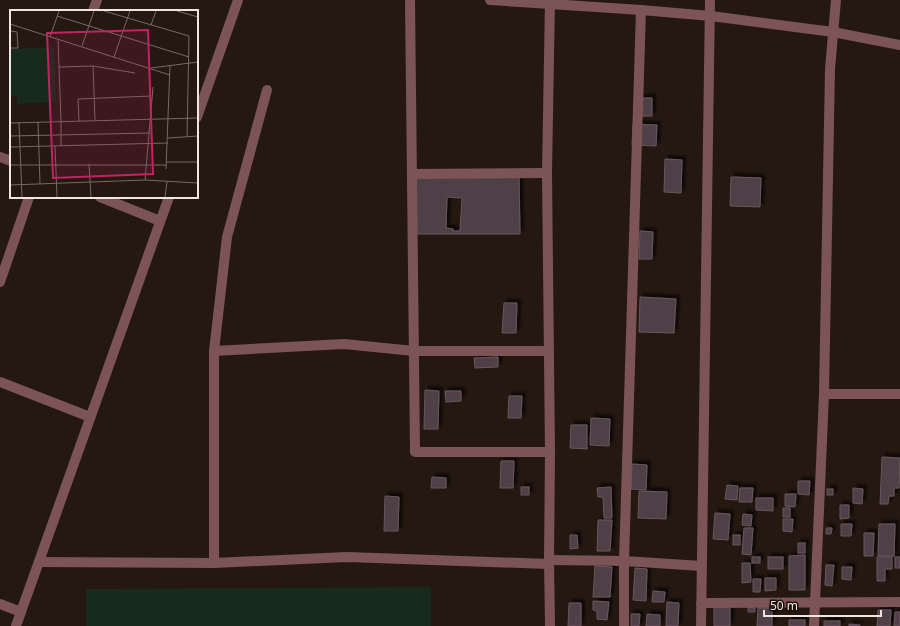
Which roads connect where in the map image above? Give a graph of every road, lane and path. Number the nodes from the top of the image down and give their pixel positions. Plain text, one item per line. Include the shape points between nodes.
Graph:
1 (97, 0) edge
2 (238, 0) edge
3 (410, 0) edge
4 (490, 0) edge
5 (710, 0) edge
6 (836, 0) edge
7 (550, 2) edge
8 (93, 10) edge
9 (641, 10) junction
10 (710, 16) junction
11 (833, 32) junction
12 (900, 45) edge
13 (267, 90) dead end
14 (198, 114) edge
15 (0, 157) edge
16 (10, 162) edge
17 (547, 173) junction
18 (412, 174) junction
19 (29, 198) edge
20 (102, 198) edge
21 (169, 198) edge
22 (160, 221) junction
23 (0, 282) edge
24 (214, 351) junction
25 (414, 351) junction
26 (549, 351) junction
27 (0, 382) edge
28 (824, 394) junction
29 (900, 394) edge
30 (90, 417) junction
31 (550, 452) junction
32 (624, 561) junction
33 (39, 562) junction
34 (549, 562) junction
35 (214, 563) junction
36 (702, 566) junction
37 (701, 602) junction
38 (814, 602) junction
39 (900, 602) edge
40 (0, 604) edge
41 (22, 612) junction
42 (16, 626) edge
43 (550, 626) edge
44 (624, 626) edge
45 (701, 626) edge
46 (814, 626) edge

1 - 8 street
2 - 14 street
3 - 18 street
4 - 7 street
5 - 10 street
6 - 11 street
7 - 9 street
7 - 17 street
9 - 10 street
9 - 32 street
10 - 11 street
10 - 36 street
11 - 12 street
11 - 28 street via 830,69
13 - 24 street via 227,237
15 - 16 street
17 - 18 street
17 - 26 street
18 - 25 street
19 - 23 street
20 - 22 street
21 - 22 street
22 - 30 street
24 - 25 street via 344,344
24 - 35 street
25 - 26 street
25 - 31 street via 415,452
26 - 31 street
27 - 30 street
28 - 29 street
28 - 38 street
30 - 33 street
31 - 34 street
32 - 34 street
32 - 36 street
32 - 44 street
33 - 35 street
33 - 41 street
34 - 35 street via 347,557
34 - 43 street
36 - 37 street
37 - 38 street
37 - 45 street
38 - 39 street
38 - 46 street
40 - 41 street
41 - 42 street

